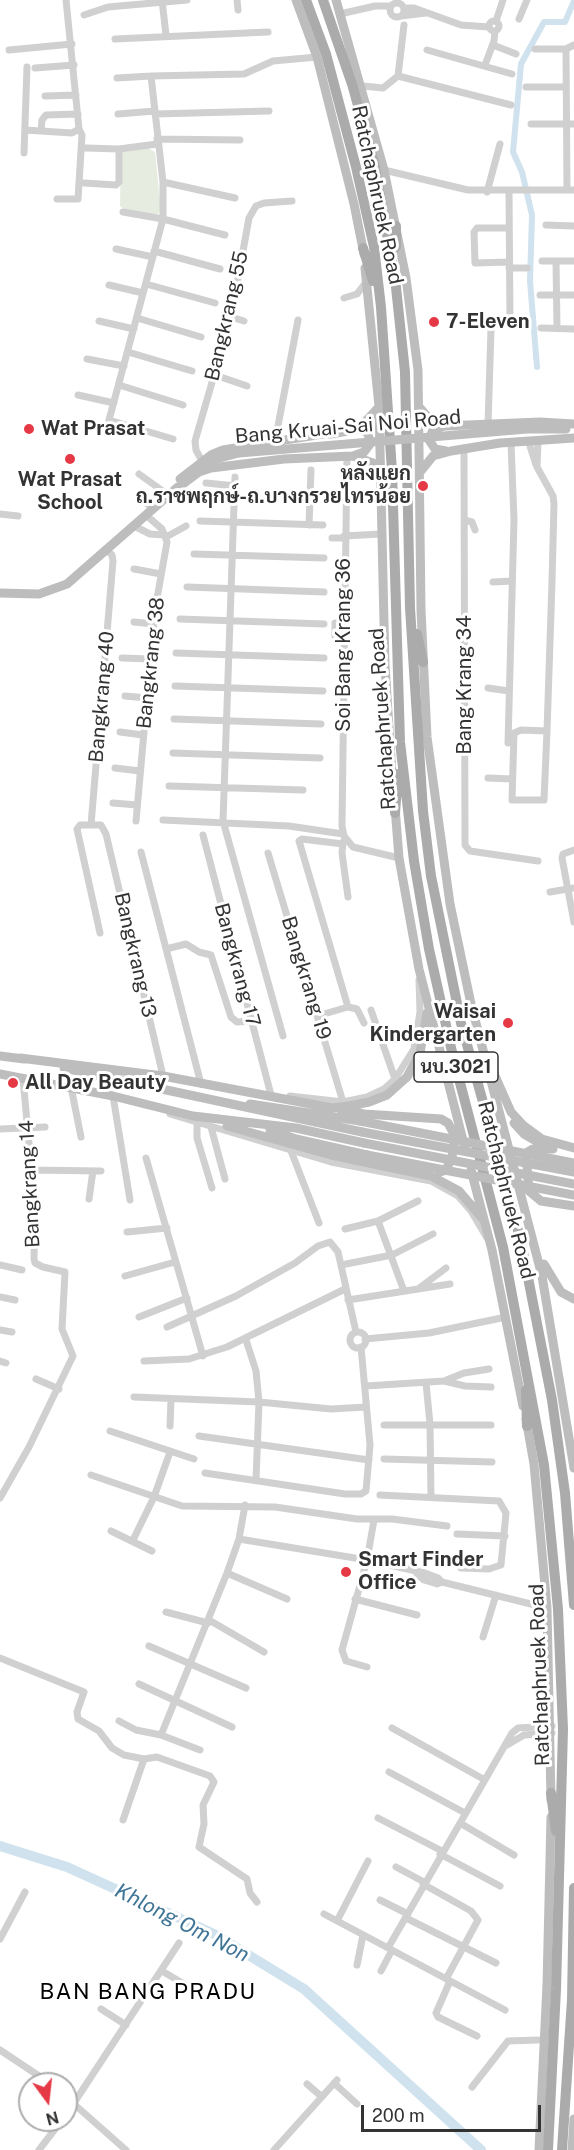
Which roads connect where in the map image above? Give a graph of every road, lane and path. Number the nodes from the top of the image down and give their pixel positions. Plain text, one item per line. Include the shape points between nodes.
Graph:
1 (66, 0) edge
2 (187, 0) edge
3 (237, 0) edge
4 (296, 0) edge
5 (306, 0) edge
6 (323, 0) edge
7 (336, 0) edge
8 (503, 0) edge
9 (527, 0) edge
10 (162, 1) edge
11 (393, 4) edge
12 (404, 7) edge
13 (238, 10) dead end
14 (340, 14) junction
15 (84, 15) dead end
16 (519, 19) dead end
17 (404, 25) dead end
18 (492, 29) junction
19 (268, 32) dead end
20 (166, 35) junction
21 (115, 39) dead end
22 (72, 44) junction
23 (493, 45) junction
24 (574, 45) edge
25 (536, 49) dead end
26 (566, 49) junction
27 (9, 50) dead end
28 (427, 50) dead end
29 (516, 54) dead end
30 (317, 57) junction
31 (74, 64) junction
32 (485, 66) junction
33 (27, 67) dead end
34 (35, 68) dead end
35 (512, 74) dead end
36 (152, 76) junction
37 (398, 76) junction
38 (117, 78) dead end
39 (363, 86) junction
40 (526, 87) dead end
41 (566, 87) junction
42 (76, 95) junction
43 (45, 96) dead end
44 (511, 105) dead end
45 (269, 111) dead end
46 (155, 112) junction
47 (78, 114) junction
48 (118, 114) dead end
49 (531, 124) dead end
50 (570, 124) edge
51 (79, 129) junction
52 (25, 130) junction
53 (41, 131) junction
54 (240, 140) dead end
55 (157, 142) junction
56 (500, 144) dead end
57 (86, 148) dead end
58 (119, 149) junction
59 (24, 153) dead end
60 (384, 170) junction
61 (163, 182) junction
62 (84, 183) dead end
63 (570, 190) edge
64 (487, 192) junction
65 (508, 192) junction
66 (235, 198) dead end
67 (57, 199) dead end
68 (292, 201) dead end
69 (123, 212) dead end
70 (163, 219) junction
71 (546, 225) dead end
72 (396, 226) junction
73 (574, 226) edge
74 (509, 228) junction
75 (225, 235) dead end
76 (363, 248) junction
77 (117, 249) dead end
78 (154, 254) junction
79 (542, 261) dead end
80 (556, 261) junction
81 (574, 261) edge
82 (509, 265) junction
83 (527, 268) dead end
84 (220, 269) dead end
85 (395, 278) junction
86 (367, 281) junction
87 (146, 284) junction
88 (109, 285) dead end
89 (143, 293) junction
90 (540, 295) dead end
91 (557, 295) junction
92 (574, 295) edge
93 (344, 298) dead end
94 (215, 303) dead end
95 (381, 307) junction
96 (231, 316) junction
97 (137, 318) junction
98 (298, 320) dead end
99 (99, 321) dead end
100 (244, 321) dead end
101 (510, 323) dead end
102 (540, 328) dead end
103 (557, 328) junction
104 (134, 329) junction
105 (491, 329) dead end
106 (574, 329) edge
107 (201, 337) dead end
108 (128, 352) junction
109 (87, 359) dead end
110 (124, 366) junction
111 (192, 371) dead end
112 (215, 375) junction
113 (119, 385) junction
114 (247, 386) dead end
115 (78, 395) dead end
116 (114, 403) junction
117 (183, 405) dead end
118 (379, 406) junction
119 (420, 408) junction
120 (488, 425) junction
121 (444, 426) junction
122 (571, 429) edge
123 (330, 434) junction
124 (574, 438) edge
125 (173, 439) dead end
126 (533, 442) junction
127 (277, 443) junction
128 (511, 443) junction
129 (464, 448) junction
130 (451, 451) junction
131 (350, 456) junction
132 (200, 466) junction
133 (311, 470) dead end
134 (420, 472) junction
135 (380, 473) junction
136 (139, 474) dead end
137 (235, 477) dead end
138 (206, 483) dead end
139 (236, 486) junction
140 (169, 491) junction
141 (139, 498) dead end
142 (147, 511) junction
143 (0, 514) edge
144 (18, 516) dead end
145 (464, 520) junction
146 (200, 521) dead end
147 (234, 522) junction
148 (309, 525) junction
149 (323, 525) dead end
150 (134, 526) junction
151 (186, 526) dead end
152 (475, 530) dead end
153 (381, 534) junction
154 (166, 536) junction
155 (344, 537) junction
156 (332, 538) dead end
157 (107, 550) junction
158 (194, 554) dead end
159 (232, 555) junction
160 (324, 558) dead end
161 (134, 569) dead end
162 (161, 574) junction
163 (512, 581) junction
164 (493, 582) dead end
165 (187, 587) dead end
166 (231, 588) junction
167 (324, 592) dead end
168 (0, 593) edge
169 (410, 608) junction
170 (180, 619) dead end
171 (230, 621) junction
172 (134, 622) dead end
173 (335, 623) dead end
174 (153, 624) junction
175 (324, 624) dead end
176 (344, 640) junction
177 (176, 653) dead end
178 (229, 654) junction
179 (122, 658) dead end
180 (324, 658) dead end
181 (150, 659) junction
182 (423, 662) junction
183 (175, 686) dead end
184 (228, 688) junction
185 (488, 688) dead end
186 (323, 691) dead end
187 (509, 691) junction
188 (125, 696) dead end
189 (147, 698) junction
190 (174, 719) dead end
191 (226, 721) junction
192 (321, 724) dead end
193 (547, 731) junction
194 (120, 732) dead end
195 (143, 735) junction
196 (400, 742) junction
197 (508, 743) dead end
198 (172, 753) dead end
199 (225, 754) junction
200 (320, 758) dead end
201 (115, 768) dead end
202 (140, 771) junction
203 (488, 778) dead end
204 (512, 779) junction
205 (169, 786) dead end
206 (224, 787) junction
207 (303, 790) dead end
208 (113, 803) dead end
209 (137, 805) junction
210 (395, 813) junction
211 (163, 820) dead end
212 (136, 821) dead end
213 (223, 821) junction
214 (91, 825) junction
215 (203, 835) dead end
216 (343, 838) junction
217 (574, 850) edge
218 (141, 852) dead end
219 (268, 853) dead end
220 (399, 858) junction
221 (538, 861) dead end
222 (571, 889) edge
223 (550, 892) dead end
224 (348, 897) dead end
225 (574, 922) edge
226 (100, 933) dead end
227 (166, 949) junction
228 (419, 969) junction
229 (348, 1007) junction
230 (371, 1010) dead end
231 (428, 1010) junction
232 (317, 1016) junction
233 (252, 1021) junction
234 (364, 1023) dead end
235 (283, 1036) dead end
236 (484, 1053) junction
237 (0, 1056) edge
238 (20, 1058) junction
239 (0, 1074) edge
240 (163, 1076) junction
241 (23, 1079) junction
242 (395, 1079) junction
243 (201, 1084) junction
244 (492, 1085) junction
245 (71, 1087) junction
246 (113, 1096) junction
247 (273, 1096) junction
248 (209, 1100) junction
249 (343, 1102) junction
250 (332, 1108) junction
251 (195, 1120) junction
252 (260, 1126) junction
253 (45, 1127) dead end
254 (211, 1127) junction
255 (0, 1129) edge
256 (28, 1129) junction
257 (81, 1137) dead end
258 (574, 1148) edge
259 (554, 1149) junction
260 (291, 1151) junction
261 (574, 1154) edge
262 (146, 1158) dead end
263 (574, 1163) edge
264 (32, 1170) junction
265 (574, 1172) edge
266 (431, 1176) junction
267 (225, 1179) dead end
268 (574, 1185) edge
269 (212, 1188) dead end
270 (574, 1195) edge
271 (88, 1199) dead end
272 (130, 1200) dead end
273 (418, 1200) dead end
274 (574, 1206) edge
275 (378, 1221) junction
276 (319, 1222) dead end
277 (485, 1222) junction
278 (167, 1228) junction
279 (345, 1229) dead end
280 (127, 1232) dead end
281 (433, 1234) dead end
282 (490, 1242) junction
283 (534, 1243) junction
284 (392, 1255) junction
285 (175, 1262) junction
286 (346, 1264) dead end
287 (0, 1265) edge
288 (446, 1268) dead end
289 (22, 1270) dead end
290 (125, 1276) dead end
291 (450, 1284) dead end
292 (345, 1289) junction
293 (418, 1289) junction
294 (404, 1291) junction
295 (0, 1297) edge
296 (574, 1299) edge
297 (15, 1300) dead end
298 (348, 1300) junction
299 (190, 1308) junction
300 (139, 1317) dead end
301 (506, 1317) junction
302 (167, 1327) dead end
303 (0, 1330) edge
304 (12, 1332) dead end
305 (356, 1332) junction
306 (365, 1339) junction
307 (246, 1340) junction
308 (361, 1347) junction
309 (524, 1352) junction
310 (203, 1356) junction
311 (144, 1361) dead end
312 (489, 1369) dead end
313 (36, 1379) dead end
314 (444, 1381) junction
315 (426, 1383) junction
316 (366, 1386) junction
317 (491, 1387) dead end
318 (58, 1389) junction
319 (134, 1397) dead end
320 (171, 1400) junction
321 (259, 1402) junction
322 (366, 1407) junction
323 (430, 1424) junction
324 (384, 1425) dead end
325 (491, 1425) dead end
326 (170, 1426) dead end
327 (527, 1426) junction
328 (110, 1431) dead end
329 (199, 1436) dead end
330 (259, 1443) junction
331 (170, 1452) junction
332 (194, 1459) dead end
333 (384, 1459) dead end
334 (431, 1459) junction
335 (369, 1460) junction
336 (492, 1462) dead end
337 (574, 1468) edge
338 (205, 1473) dead end
339 (91, 1475) dead end
340 (256, 1480) junction
341 (380, 1495) dead end
342 (154, 1497) junction
343 (431, 1497) junction
344 (0, 1498) edge
345 (245, 1505) junction
346 (374, 1520) junction
347 (447, 1526) dead end
348 (111, 1531) dead end
349 (458, 1534) dead end
350 (505, 1536) junction
351 (239, 1539) junction
352 (133, 1540) junction
353 (152, 1551) dead end
354 (367, 1560) junction
355 (461, 1568) dead end
356 (226, 1573) junction
357 (496, 1595) junction
358 (287, 1599) dead end
359 (355, 1599) junction
360 (574, 1605) edge
361 (547, 1608) junction
362 (166, 1612) dead end
363 (417, 1615) dead end
364 (209, 1621) junction
365 (483, 1637) dead end
366 (149, 1646) dead end
367 (264, 1652) dead end
368 (0, 1658) edge
369 (191, 1665) junction
370 (368, 1667) dead end
371 (139, 1684) dead end
372 (246, 1688) dead end
373 (175, 1699) junction
374 (119, 1721) dead end
375 (232, 1727) dead end
376 (392, 1728) dead end
377 (552, 1729) junction
378 (160, 1735) junction
379 (200, 1750) dead end
380 (144, 1759) junction
381 (389, 1772) dead end
382 (485, 1780) junction
383 (551, 1793) junction
384 (465, 1813) junction
385 (378, 1818) dead end
386 (123, 1820) dead end
387 (460, 1823) junction
388 (441, 1853) junction
389 (514, 1855) dead end
390 (368, 1861) dead end
391 (560, 1864) junction
392 (396, 1867) dead end
393 (424, 1883) junction
394 (500, 1886) dead end
395 (574, 1888) edge
396 (25, 1892) dead end
397 (380, 1900) dead end
398 (257, 1902) dead end
399 (324, 1914) dead end
400 (407, 1916) junction
401 (337, 1921) junction
402 (363, 1935) junction
403 (547, 1936) junction
404 (0, 1940) edge
405 (179, 1943) dead end
406 (464, 1946) junction
407 (390, 1949) junction
408 (496, 1963) dead end
409 (357, 1965) dead end
410 (162, 1971) junction
411 (381, 1971) dead end
412 (448, 1980) junction
413 (194, 1990) dead end
414 (101, 2009) dead end
415 (504, 2010) dead end
416 (126, 2025) junction
417 (477, 2036) dead end
418 (538, 2040) junction
419 (0, 2050) edge
420 (33, 2072) edge
421 (307, 2084) dead end
422 (472, 2087) dead end
423 (322, 2097) junction
424 (78, 2098) edge
425 (357, 2104) dead end
426 (78, 2108) edge
427 (574, 2119) edge
428 (53, 2132) edge
429 (548, 2145) edge
430 (572, 2145) edge
431 (39, 2150) edge
432 (126, 2150) edge
433 (274, 2150) edge
434 (538, 2150) edge
435 (562, 2150) edge

1 - 22 street
2 - 10 street
3 - 13 street
4 - 30 main road, นบ.3021
5 - 95 main road, Ratchaphruek Road / นบ.3021 via 326,54 356,166 374,247
6 - 85 main road, Ratchaphruek Road / นบ.3021 via 374,163
7 - 14 main road, นบ.3021
8 - 18 street via 496,21 490,23
9 - 16 street
10 - 15 street via 108,6
10 - 20 street
11 - 12 street
11 - 12 street via 392,14
11 - 14 street
12 - 18 street via 461,25
14 - 39 main road, นบ.3021
17 - 37 street
18 - 23 street
19 - 20 street
20 - 21 street
22 - 27 street
22 - 31 street
23 - 29 street
23 - 32 street
24 - 26 street
25 - 26 street
26 - 41 street
28 - 32 street
30 - 36 street via 273,61 244,74
30 - 76 main road, นบ.3021
31 - 34 street
31 - 42 street
32 - 35 street
33 - 52 street
36 - 38 street
36 - 46 street
37 - 39 street via 383,88
37 - 44 street
39 - 60 main road, นบ.3021
40 - 41 street
41 - 50 street
42 - 43 street
42 - 47 street
45 - 46 street
46 - 48 street
46 - 55 street
47 - 51 street
47 - 53 street via 46,116
49 - 50 street
50 - 63 street
51 - 53 street via 72,133
51 - 67 street via 82,135 78,199
52 - 53 street
52 - 59 street
54 - 55 street
55 - 58 street
55 - 61 street
56 - 64 street
57 - 58 street
58 - 62 street via 119,182
60 - 64 street
60 - 72 main road, นบ.3021
61 - 66 street
61 - 70 street
63 - 65 street
64 - 65 street
65 - 74 street
68 - 96 street, Bangkrang 55 via 264,203 251,211
69 - 70 street
70 - 75 street
70 - 78 street
71 - 73 street
72 - 85 main road
72 - 119 main road, นบ.3021 via 406,278
74 - 82 street
74 - 82 street via 477,228 474,232 475,263
76 - 86 main road, นบ.3021
76 - 95 main road
77 - 78 street
78 - 84 street
78 - 87 street
79 - 80 street
80 - 81 street
80 - 91 street
82 - 83 street
82 - 101 street
85 - 169 main road, Ratchaphruek Road / นบ.3021 via 405,372
86 - 93 street via 357,294
86 - 118 main road, นบ.3021
87 - 89 street
87 - 94 street
88 - 89 street
89 - 97 street
90 - 91 street
91 - 92 street
91 - 103 street
95 - 196 main road, Ratchaphruek Road / นบ.3021 via 392,471
96 - 100 street
96 - 112 street, Bangkrang 55
97 - 104 street
97 - 107 street
98 - 127 street
99 - 104 street
102 - 103 street
103 - 106 street
104 - 108 street
105 - 120 street
108 - 110 street
108 - 111 street
109 - 110 street
110 - 113 street
112 - 114 street
112 - 132 street, Bangkrang 55 via 195,441
113 - 116 street
113 - 117 street
115 - 116 street
116 - 125 street via 109,420
118 - 123 main road via 364,423
118 - 135 main road, นบ.3021
119 - 121 main road via 427,418
119 - 134 main road, นบ.3021
120 - 121 main road
120 - 122 main road via 540,422
121 - 130 main road via 431,433 431,445 439,451
122 - 132 main road, Bang Kruai-Sai Noi Road, bridge via 527,429 239,453
123 - 127 main road
123 - 131 main road via 355,429 368,433 368,449
124 - 126 main road
126 - 128 main road
126 - 193 street via 537,467 554,500
127 - 132 main road via 223,450
128 - 129 main road
128 - 163 street
129 - 130 main road
129 - 145 street, Bang Krang 34
130 - 134 main road via 433,456
131 - 135 main road via 373,463
131 - 140 main road via 211,468
131 - 155 street, Soi Bang Krang 36
132 - 140 main road, Bang Kruai-Sai Noi Road
132 - 140 main road, Bang Kruai-Sai Noi Road
133 - 148 street
134 - 182 main road, นบ.3021
135 - 153 main road, นบ.3021
136 - 140 street
137 - 139 street
138 - 139 street
139 - 147 street
140 - 142 main road, Bang Kruai-Sai Noi Road
141 - 142 street
142 - 150 main road, Bang Kruai-Sai Noi Road
142 - 154 street
143 - 144 street
145 - 152 street via 472,522
145 - 221 street, Bang Krang 34 via 465,844 470,850
146 - 147 street
147 - 148 street
147 - 159 street
148 - 149 street
150 - 154 street
150 - 157 main road, Bang Kruai-Sai Noi Road
151 - 154 street
153 - 155 street
153 - 210 main road, นบ.3021
154 - 162 street, Bangkrang 38
155 - 156 street
155 - 176 street, Soi Bang Krang 36
157 - 168 main road, Bang Kruai-Sai Noi Road via 76,579 57,588 24,595
157 - 214 street, Bangkrang 40 via 113,561
158 - 159 street
159 - 160 street
159 - 166 street
161 - 162 street
162 - 174 street, Bangkrang 38
163 - 164 street
163 - 187 street
165 - 166 street
166 - 167 street
166 - 171 street
169 - 182 main road
169 - 360 main road, Ratchaphruek Road / นบ.3021 via 417,741 431,876 461,1023 533,1297 559,1446
170 - 171 street
171 - 175 street
171 - 178 street
172 - 174 street
173 - 176 street via 335,637
174 - 181 street, Bangkrang 38
176 - 216 street, Soi Bang Krang 36
177 - 178 street
178 - 180 street
178 - 184 street
179 - 181 street
181 - 189 street, Bangkrang 38
182 - 236 main road, นบ.3021 via 427,737 450,904
183 - 184 street
184 - 186 street
184 - 191 street
185 - 187 street
187 - 197 street
188 - 189 street
189 - 195 street, Bangkrang 38
190 - 191 street
191 - 192 street
191 - 199 street
193 - 204 street via 516,730
193 - 204 street via 544,801 512,800
194 - 195 street
195 - 202 street, Bangkrang 38
196 - 210 main road
196 - 309 main road, Ratchaphruek Road / นบ.3021 via 429,949 503,1247
198 - 199 street
199 - 200 street
199 - 206 street
201 - 202 street
202 - 209 street, Bangkrang 38
203 - 204 street
205 - 206 street
206 - 207 street
206 - 213 street
208 - 209 street
209 - 212 street, Bangkrang 38
210 - 220 main road, นบ.3021
211 - 213 street
213 - 216 street via 289,826
213 - 235 street
214 - 226 street via 80,825 77,829
214 - 240 street, Bangkrang 13 via 102,825 106,834
215 - 233 street, Bangkrang 17
216 - 220 street via 353,847
216 - 224 street, Soi Bang Krang 36
216 - 229 street via 299,841
217 - 222 street via 562,858
218 - 227 street
219 - 232 street, Bangkrang 19
220 - 228 main road, นบ.3021
222 - 223 street
222 - 225 street
227 - 233 street via 186,944 211,955 231,1017 237,1022
227 - 243 street
228 - 231 main road, นบ.3021
228 - 242 street via 420,1012 414,1049
229 - 232 street
229 - 234 street via 357,1009
230 - 242 street
231 - 250 main road via 420,1053 407,1077 387,1095
231 - 277 main road, นบ.3021
232 - 249 street, Bangkrang 19
233 - 247 street, Bangkrang 17
236 - 244 main road, นบ.3021
236 - 258 main road via 511,1112 523,1125 542,1139
237 - 238 main road
238 - 240 main road
238 - 248 main road
239 - 241 main road
240 - 243 main road
241 - 245 main road
241 - 256 street, Bangkrang 14
242 - 249 street via 367,1097
243 - 247 main road
244 - 259 main road via 517,1127 537,1143
244 - 283 main road, นบ.3021
245 - 246 main road
245 - 257 street
246 - 251 main road
246 - 272 street
247 - 249 street
247 - 250 main road
248 - 263 main road, bridge via 360,1120
248 - 265 main road, bridge
250 - 266 main road via 441,1119 448,1123 455,1136 452,1157 446,1170
251 - 252 main road
251 - 254 street
251 - 266 main road
251 - 269 street
252 - 268 main road, bridge via 296,1128
252 - 270 main road, bridge via 296,1139 367,1155
253 - 256 street
254 - 260 street
254 - 267 street
255 - 256 street
256 - 264 street, Bangkrang 14
259 - 261 main road
259 - 274 main road via 526,1152 529,1191 541,1201
260 - 276 street
260 - 282 street via 431,1181 446,1188 471,1211
262 - 278 street
264 - 271 street via 97,1171
264 - 318 street, Bangkrang 14 via 35,1263 63,1270 66,1275 62,1329 73,1356
266 - 277 main road via 459,1191
273 - 275 street
275 - 279 street
275 - 284 street
277 - 282 main road, นบ.3021
278 - 280 street
278 - 285 street
281 - 284 street
282 - 301 main road, นบ.3021
283 - 296 main road via 561,1292
283 - 337 main road, นบ.3021 via 546,1293
284 - 286 street
284 - 294 street
285 - 290 street
285 - 299 street
287 - 289 street
288 - 293 street
291 - 293 street
292 - 298 street
292 - 299 street via 338,1252 330,1242 265,1281
292 - 307 street
293 - 294 street
294 - 298 street
295 - 297 street
298 - 305 street
299 - 300 street
299 - 302 street
299 - 310 street
301 - 306 street via 429,1333
301 - 327 main road, นบ.3021
303 - 304 street
305 - 306 street
305 - 308 street via 350,1342
306 - 308 street
307 - 310 street
307 - 321 street via 256,1371
308 - 316 street
309 - 327 main road
309 - 391 main road, Ratchaphruek Road / นบ.3021 via 544,1465 558,1609 562,1729
310 - 311 street
312 - 314 street
313 - 318 street
314 - 315 street
314 - 317 street
315 - 316 street
315 - 323 street
316 - 322 street
318 - 344 street, Bangkrang 14
319 - 320 street
320 - 321 street
320 - 326 street
321 - 322 street via 331,1409
321 - 330 street
322 - 335 street
323 - 324 street
323 - 325 street
323 - 334 street
327 - 361 main road, นบ.3021
328 - 331 street
329 - 330 street
330 - 335 street
330 - 340 street
331 - 332 street
331 - 342 street
333 - 334 street
334 - 336 street
334 - 343 street
335 - 340 street via 368,1487 361,1494
338 - 340 street
339 - 342 street
341 - 343 street
342 - 345 street via 197,1508
342 - 352 street
343 - 350 street via 499,1501 506,1513
345 - 346 street
345 - 351 street
346 - 347 street
346 - 354 street
348 - 352 street
349 - 350 street
350 - 355 street via 501,1565 489,1569
351 - 354 street
351 - 356 street
352 - 353 street
354 - 357 street
354 - 359 street
356 - 358 street
356 - 364 street
357 - 361 street
357 - 365 street
359 - 363 street
359 - 370 street via 342,1650 346,1661
361 - 377 main road, นบ.3021
362 - 364 street
364 - 367 street
364 - 369 street
366 - 369 street
368 - 380 street via 84,1692 78,1719 99,1731 112,1748
369 - 372 street
369 - 373 street
371 - 373 street
373 - 375 street
373 - 378 street
374 - 378 street via 144,1733
376 - 382 street
377 - 382 street via 524,1735 505,1746
377 - 383 main road, นบ.3021
378 - 379 street
380 - 386 street
380 - 398 street via 160,1758 212,1779 203,1805 199,1847 247,1879
381 - 384 street
382 - 384 street
383 - 391 main road
383 - 403 main road, นบ.3021
384 - 387 street
385 - 388 street
387 - 388 street
387 - 389 street
388 - 393 street
388 - 394 street
390 - 401 street
391 - 429 main road, Ratchaphruek Road / นบ.3021
392 - 393 street
393 - 400 street
393 - 406 street via 476,1915 478,1920
395 - 435 main road via 572,2000
396 - 404 street
397 - 400 street
399 - 401 street
400 - 406 street
400 - 407 street
401 - 402 street
402 - 407 street
402 - 409 street
403 - 418 main road
403 - 434 main road, นบ.3021
405 - 410 street
406 - 408 street
406 - 412 street
407 - 411 street
407 - 412 street
410 - 413 street
410 - 416 street
412 - 415 street
412 - 417 street via 438,2017
414 - 416 street
416 - 424 street
418 - 422 street via 508,2041
418 - 434 main road via 533,2139
419 - 420 street
421 - 423 street
423 - 425 street via 336,2081
423 - 433 street
426 - 432 street
427 - 430 main road
428 - 431 street

